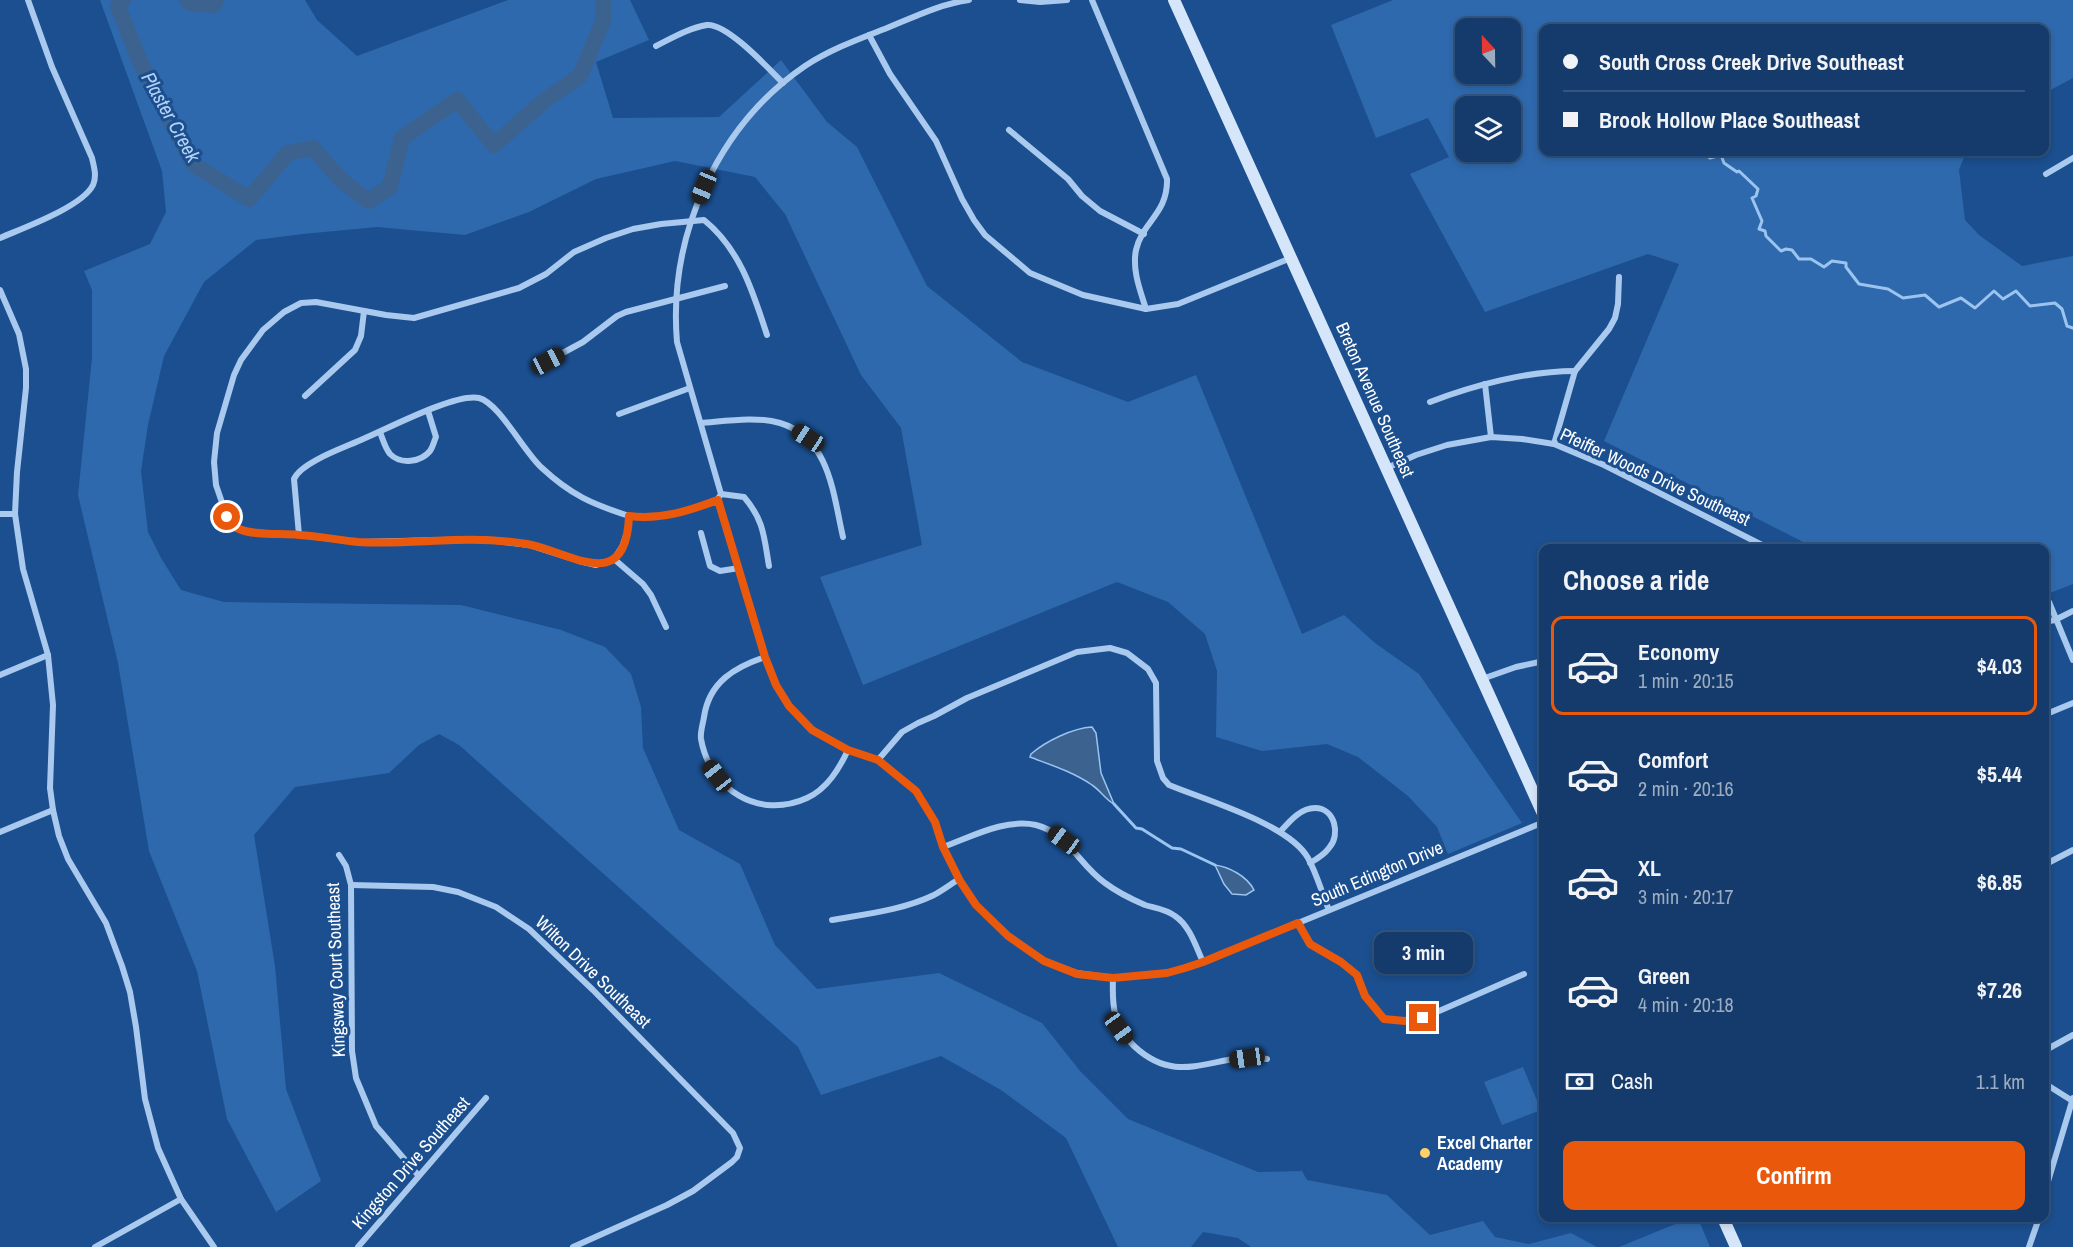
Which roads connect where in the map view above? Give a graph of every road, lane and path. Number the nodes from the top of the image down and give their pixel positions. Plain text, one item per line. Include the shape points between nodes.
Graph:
1 (28, 0) edge
2 (969, 0) edge
3 (1020, 0) edge
4 (1067, 0) edge
5 (1092, 0) edge
6 (1174, 0) edge
7 (869, 35) junction
8 (656, 46) dead end
9 (783, 83) junction
10 (1009, 129) dead end
11 (2073, 158) edge
12 (2046, 174) dead end
13 (691, 222) junction
14 (1144, 234) junction
15 (0, 238) edge
16 (1291, 258) junction
17 (1619, 277) dead end
18 (725, 286) dead end
19 (0, 290) edge
20 (677, 300) junction
21 (1146, 309) junction
22 (364, 311) junction
23 (767, 335) dead end
24 (548, 361) dead end
25 (1575, 371) junction
26 (1485, 384) junction
27 (690, 388) junction
28 (305, 396) dead end
29 (1430, 402) dead end
30 (428, 411) junction
31 (619, 414) dead end
32 (702, 423) junction
33 (380, 432) junction
34 (1491, 437) junction
35 (1554, 444) junction
36 (1386, 468) junction
37 (719, 496) junction
38 (0, 514) edge
39 (15, 514) junction
40 (629, 516) junction
41 (701, 533) dead end
42 (299, 535) junction
43 (843, 537) dead end
44 (1760, 544) edge
45 (614, 559) junction
46 (769, 566) dead end
47 (739, 568) junction
48 (2049, 602) dead end
49 (2073, 611) edge
50 (2055, 620) junction
51 (2049, 621) edge
52 (666, 627) dead end
53 (48, 655) junction
54 (765, 657) junction
55 (2073, 660) edge
56 (1539, 662) edge
57 (0, 675) edge
58 (1481, 679) junction
59 (2073, 703) edge
60 (2049, 713) edge
61 (848, 750) junction
62 (878, 760) junction
63 (1539, 805) edge
64 (53, 810) junction
65 (1539, 824) edge
66 (0, 832) edge
67 (1280, 832) junction
68 (943, 847) junction
69 (2073, 850) edge
70 (339, 855) dead end
71 (2049, 862) edge
72 (1310, 863) junction
73 (958, 879) junction
74 (351, 885) junction
75 (1329, 910) junction
76 (832, 920) dead end
77 (1298, 923) junction
78 (1203, 962) junction
79 (1524, 974) dead end
80 (1113, 978) junction
81 (2073, 1035) edge
82 (2049, 1048) edge
83 (1267, 1059) dead end
84 (2049, 1086) edge
85 (486, 1098) dead end
86 (2072, 1099) edge
87 (418, 1175) junction
88 (2049, 1178) edge
89 (181, 1199) junction
90 (1725, 1222) edge
91 (2038, 1222) edge
92 (95, 1247) edge
93 (214, 1247) edge
94 (358, 1247) edge
95 (573, 1247) edge
96 (1736, 1247) edge
97 (2029, 1247) edge

1 - 15 street via 96,173 86,196
2 - 7 street, South Edington Drive
3 - 4 street
5 - 14 street via 1167,179 1165,201
6 - 16 main road, Breton Avenue Southeast
7 - 9 street, South Edington Drive via 831,50
7 - 21 street via 890,74 936,141 962,199 985,235 1030,273 1083,295
8 - 9 street via 680,33 716,26 735,38
9 - 13 street, South Edington Drive via 728,145 704,187
10 - 14 street via 1100,211
11 - 12 street
13 - 20 street, South Edington Drive via 684,244
13 - 22 street via 633,229 606,238 574,252 533,282 442,311 414,318
13 - 23 street via 704,220 728,242
14 - 21 street via 1135,260
16 - 21 street via 1178,304
16 - 36 main road, Breton Avenue Southeast
17 - 25 street via 1615,318
18 - 20 street
19 - 39 street via 19,334 26,369
20 - 24 street via 617,316 583,342
20 - 27 street, South Edington Drive via 677,342
22 - 28 street via 355,350
22 - 42 street via 316,302 301,303 284,312 263,330 241,360 225,401 214,462 216,485 227,517 233,526 246,532
25 - 26 street
25 - 35 street
26 - 29 street
26 - 34 street
27 - 31 street
27 - 32 street, South Edington Drive
30 - 33 street
30 - 33 street via 436,437 429,452 418,459 406,462 392,456
30 - 40 street via 479,398 496,410 536,462 569,490 583,500
32 - 37 street, South Edington Drive
32 - 43 street via 779,423 808,438 828,474
33 - 42 street via 296,473
34 - 35 street, Pfeiffer Woods Drive Southeast
34 - 36 street, Pfeiffer Woods Drive Southeast via 1447,445
35 - 44 street, Pfeiffer Woods Drive Southeast
36 - 58 main road, Breton Avenue Southeast
37 - 40 street via 681,513
37 - 46 street via 744,497 755,509
37 - 47 street, South Edington Drive
38 - 39 street
39 - 53 street via 23,569
40 - 45 street via 628,530
41 - 47 street via 710,566 720,571
42 - 45 street via 359,542 481,538 529,545 596,565
45 - 52 street via 643,584
47 - 54 street, South Edington Drive
48 - 50 street
49 - 50 street
50 - 51 street
50 - 55 street
53 - 57 street
53 - 64 street via 53,705
54 - 61 street, South Edington Drive via 789,706 812,730
54 - 61 street via 731,672 712,691 705,709 700,737 710,767 725,786 749,802 780,806 808,798 825,786
56 - 58 street
58 - 63 main road, Breton Avenue Southeast
59 - 60 street
61 - 62 street, South Edington Drive
62 - 67 street via 902,732 968,698 1077,652 1110,648 1134,658 1153,675 1157,761 1169,785 1257,819
62 - 68 street, South Edington Drive via 916,791 935,822
64 - 66 street
64 - 89 street via 68,859 106,923 122,966 135,1018 150,1123
65 - 75 street, South Edington Drive
67 - 72 street
67 - 72 street via 1300,813 1315,808 1327,811 1333,818 1334,840 1330,848
68 - 73 street, South Edington Drive
68 - 78 street via 1022,823 1053,832 1102,882 1176,916 1187,928
69 - 71 street
70 - 74 street, Kingsway Court Southeast
72 - 75 street
73 - 76 street via 935,894 908,904
73 - 80 street, South Edington Drive via 976,905 1008,936 1044,961 1077,974
74 - 87 street, Kingsway Court Southeast via 352,1051 356,1078 376,1125
74 - 95 street, Wilton Drive Southeast via 433,887 496,907 529,929 593,990 733,1133 740,1148 737,1157 693,1191
75 - 77 street, South Edington Drive
77 - 78 street, South Edington Drive
77 - 79 street via 1310,944 1357,975 1365,996 1384,1019 1423,1018
78 - 80 street, South Edington Drive via 1167,973
80 - 83 street via 1112,1004 1119,1028 1151,1060 1183,1068 1247,1058
81 - 82 street
84 - 86 street
85 - 87 street, Kingston Drive Southeast
86 - 88 street
87 - 94 street, Kingston Drive Southeast
89 - 92 street
89 - 93 street
90 - 96 main road
91 - 97 street

